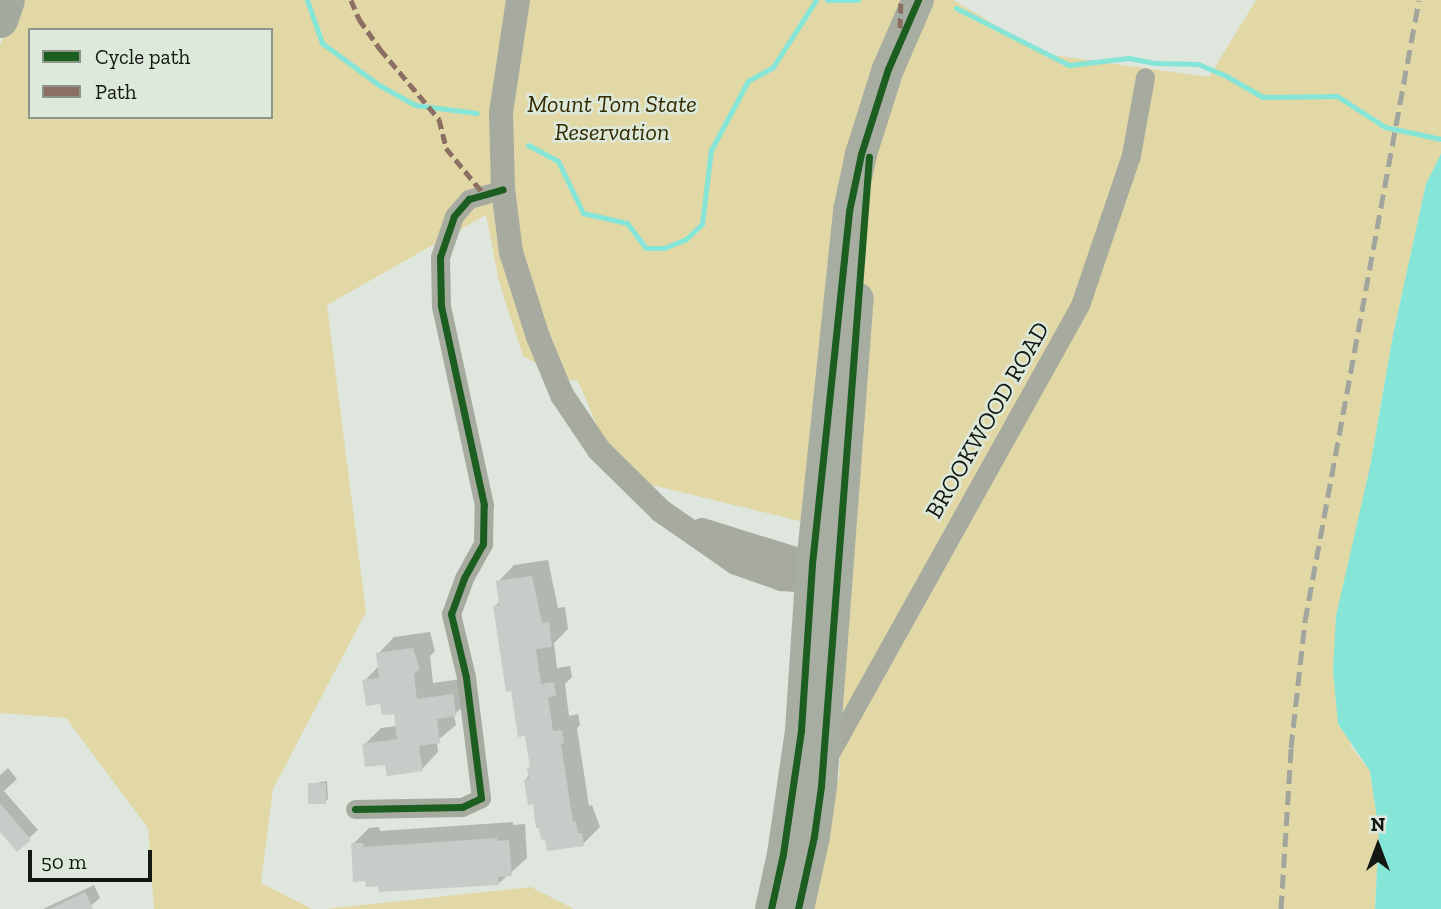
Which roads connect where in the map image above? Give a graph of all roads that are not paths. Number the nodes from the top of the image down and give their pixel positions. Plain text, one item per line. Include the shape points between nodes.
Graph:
1 (7, 0) edge
2 (518, 0) edge
3 (918, 0) edge
4 (0, 20) edge
5 (1145, 77) dead end
6 (503, 189) junction
7 (820, 576) junction
8 (822, 767) junction
9 (355, 809) dead end
10 (771, 909) edge
11 (798, 909) edge

1 - 4 highway
2 - 6 street via 501,113
3 - 7 main road via 874,113
5 - 8 street, BROOKWOOD ROAD via 1131,155 1080,305
6 - 7 street via 511,252 538,337 562,395 599,450 661,511
6 - 9 street via 468,199 454,216 440,257 441,306 484,505 484,544 464,578 451,614 466,677 481,798 461,807
7 - 8 main road
7 - 10 main road via 783,854
8 - 11 main road via 814,836

